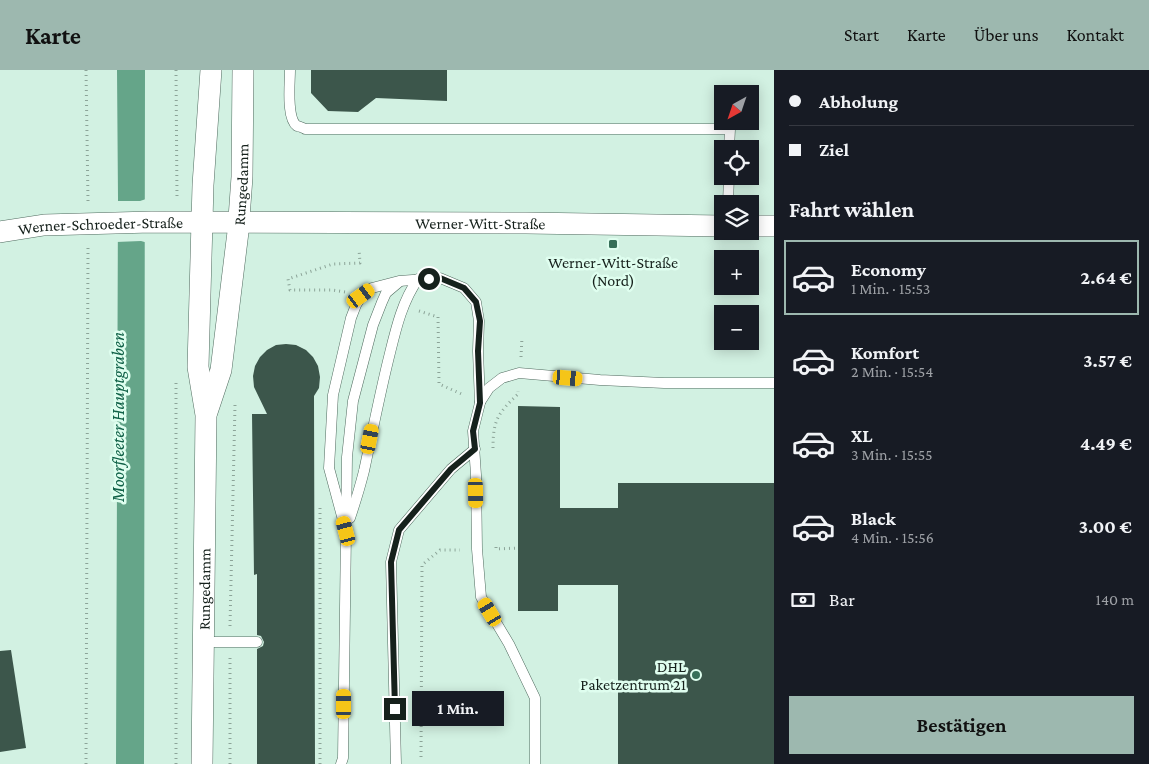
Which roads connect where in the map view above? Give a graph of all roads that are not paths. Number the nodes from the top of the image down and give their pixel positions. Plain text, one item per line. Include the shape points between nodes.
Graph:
1 (210, 70) edge
2 (243, 70) edge
3 (290, 70) edge
4 (729, 140) edge
5 (202, 222) junction
6 (239, 222) junction
7 (714, 226) edge
8 (759, 226) edge
9 (774, 226) edge
10 (0, 232) edge
11 (418, 279) junction
12 (399, 281) junction
13 (774, 383) edge
14 (480, 403) junction
15 (206, 415) junction
16 (475, 449) junction
17 (346, 531) junction
18 (203, 642) junction
19 (258, 642) dead end
20 (343, 762) edge
21 (202, 764) edge
22 (396, 764) edge
23 (535, 764) edge

1 - 5 street, Rungedamm
2 - 6 street, Rungedamm
3 - 4 lane via 292,119 304,129 730,129
5 - 6 street, Werner-Schroeder-Straße
5 - 10 street, Werner-Schroeder-Straße via 44,224
5 - 15 street, Rungedamm via 198,367
6 - 7 street, Werner-Witt-Straße
6 - 15 street, Rungedamm via 221,370
8 - 9 street
11 - 12 lane
11 - 14 lane via 440,278 464,288 476,302 480,321
11 - 17 lane via 402,307 376,406 364,472
12 - 17 lane via 386,292 373,325 353,401 347,457
12 - 17 lane via 372,288 361,296 350,318 333,395 329,468
13 - 14 lane via 664,383 519,374 502,378 489,388
14 - 16 lane via 473,431
15 - 18 street, Rungedamm
16 - 22 lane via 451,469 399,530 391,562
16 - 23 lane via 481,597 509,644 535,698
17 - 20 lane
18 - 19 lane
18 - 21 street, Rungedamm

